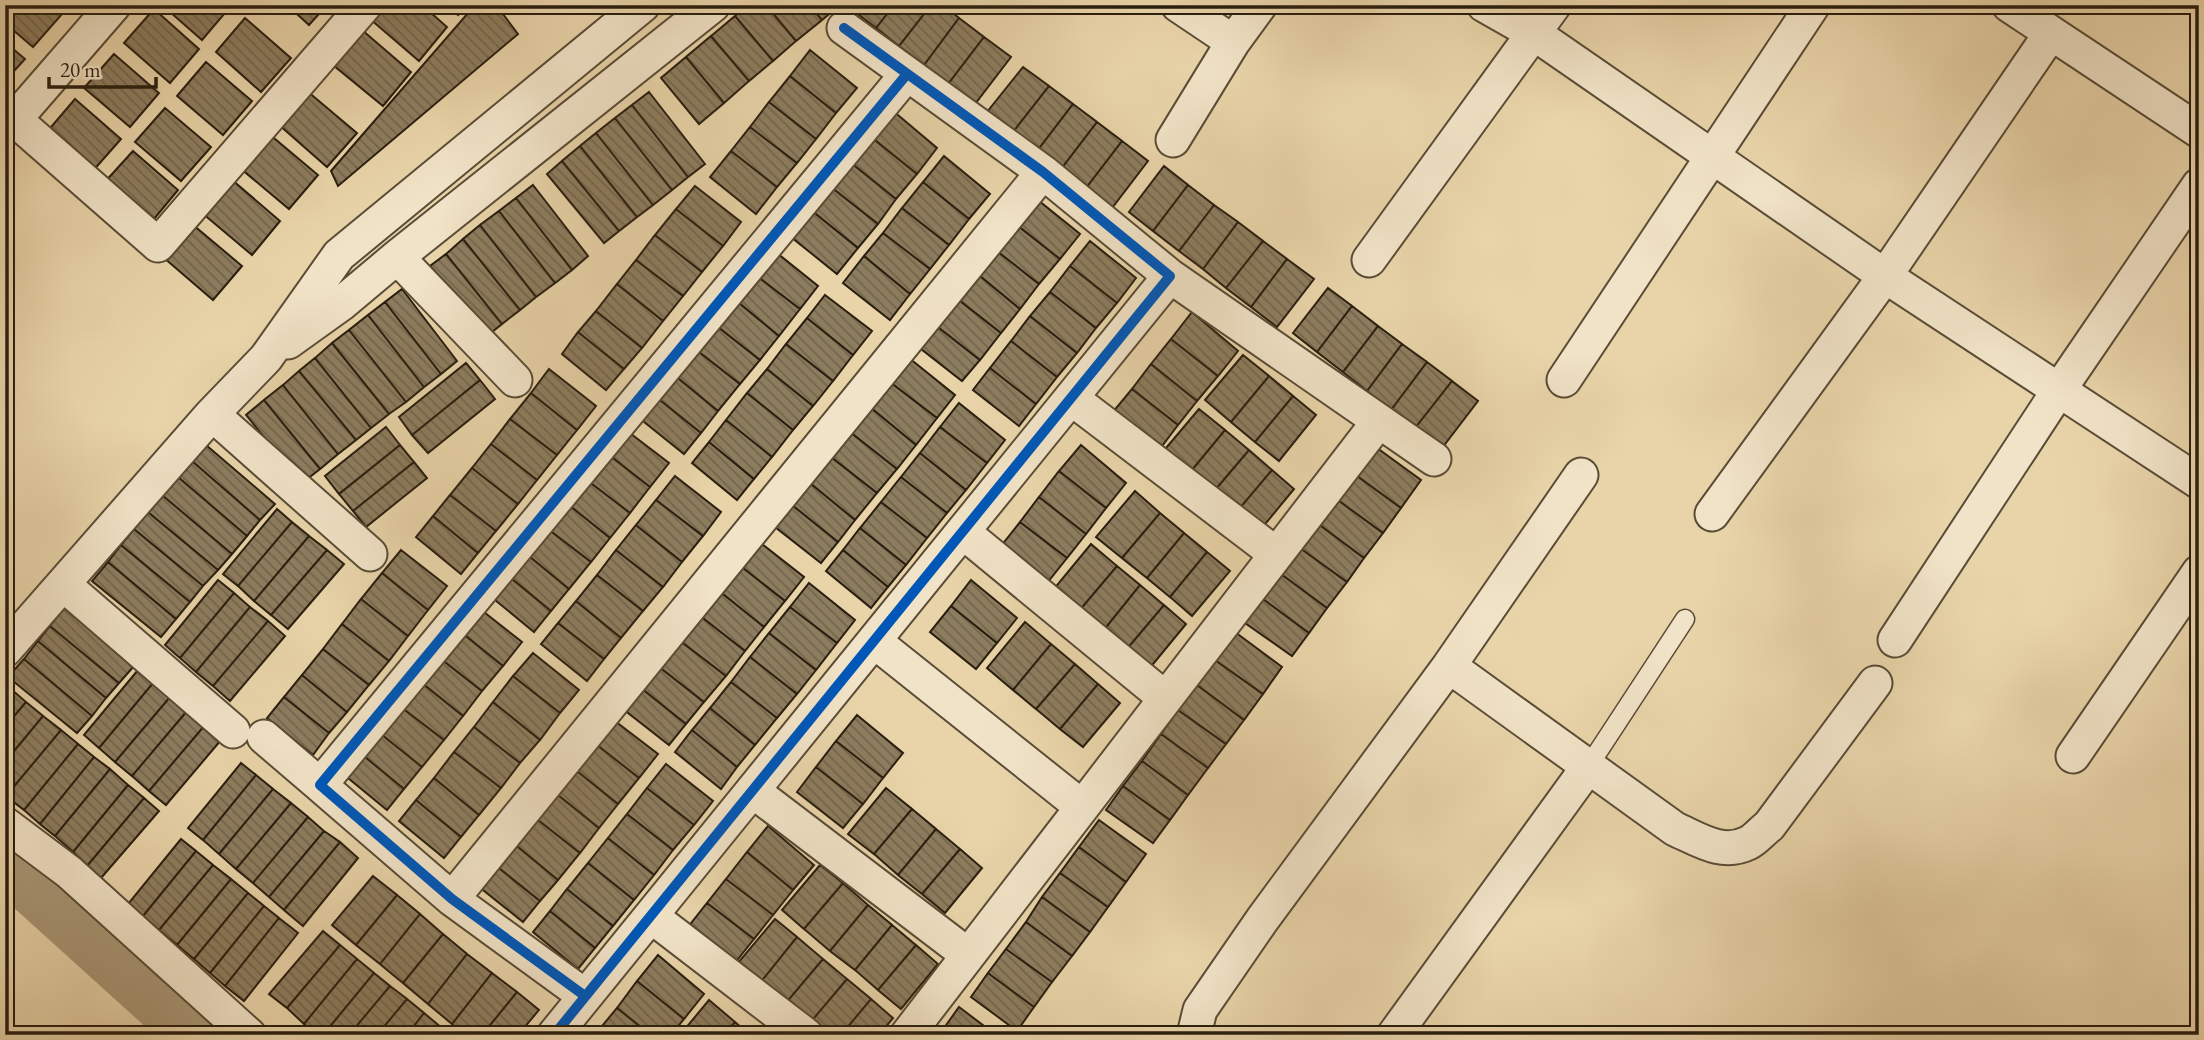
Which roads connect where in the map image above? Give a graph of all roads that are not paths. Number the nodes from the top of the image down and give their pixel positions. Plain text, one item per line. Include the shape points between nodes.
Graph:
1 (114, 5) edge
2 (365, 5) edge
3 (643, 5) edge
4 (713, 5) edge
5 (1178, 5) edge
6 (1261, 5) edge
7 (1484, 5) edge
8 (1554, 5) edge
9 (1813, 5) edge
10 (2010, 5) edge
11 (844, 28) dead end
12 (2051, 33) junction
13 (1535, 34) junction
14 (1233, 42) junction
15 (907, 74) junction
16 (10, 115) edge
17 (2199, 131) edge
18 (1173, 140) dead end
19 (1713, 156) junction
20 (1043, 172) junction
21 (2199, 185) edge
22 (397, 257) junction
23 (1369, 260) dead end
24 (1170, 276) junction
25 (1885, 276) junction
26 (266, 358) junction
27 (515, 380) dead end
28 (1564, 380) dead end
29 (2059, 390) junction
30 (1071, 398) junction
31 (212, 414) junction
32 (1379, 421) junction
33 (1434, 459) dead end
34 (1581, 475) dead end
35 (2199, 482) edge
36 (1712, 513) dead end
37 (963, 532) junction
38 (370, 554) dead end
39 (1276, 554) junction
40 (2199, 572) edge
41 (63, 584) junction
42 (1685, 619) dead end
43 (874, 640) junction
44 (1895, 640) dead end
45 (5, 650) edge
46 (1449, 666) junction
47 (1875, 683) dead end
48 (1165, 698) junction
49 (2073, 756) dead end
50 (1588, 767) junction
51 (320, 785) junction
52 (753, 790) junction
53 (1082, 807) junction
54 (5, 824) edge
55 (452, 899) junction
56 (651, 916) junction
57 (968, 955) junction
58 (585, 996) junction
59 (249, 1035) edge
60 (554, 1035) edge
61 (806, 1035) edge
62 (906, 1035) edge
63 (1194, 1035) edge
64 (1394, 1035) edge

1 - 16 street
2 - 16 street via 158,245
3 - 26 street via 339,255
4 - 22 street
5 - 14 street
6 - 14 street
7 - 13 street
8 - 13 street
9 - 19 street
10 - 12 street
11 - 15 street
12 - 17 street
12 - 25 street
13 - 19 street
13 - 23 street
14 - 18 street
15 - 20 street
15 - 51 street
19 - 25 street
19 - 28 street
20 - 24 street
20 - 55 street
21 - 29 street
22 - 26 street
22 - 27 street
24 - 30 street
24 - 32 street
25 - 29 street
25 - 36 street
26 - 31 street
29 - 35 street
29 - 44 street
30 - 37 street
30 - 39 street
31 - 38 street
31 - 41 street
32 - 33 street
32 - 39 street
34 - 46 street
37 - 43 street
37 - 48 street
39 - 48 street
40 - 49 street
41 - 45 street
41 - 51 street via 248,734
42 - 50 lane
43 - 52 street
43 - 53 street
46 - 50 street
46 - 63 street via 1262,920 1200,1010
47 - 50 street via 1769,825 1749,843 1732,848 1716,847 1675,829
48 - 53 street
50 - 64 street
51 - 55 street
52 - 56 street
52 - 57 street
53 - 57 street
54 - 59 street via 69,872
55 - 58 street
56 - 58 street
56 - 61 street
57 - 62 street
58 - 60 street

